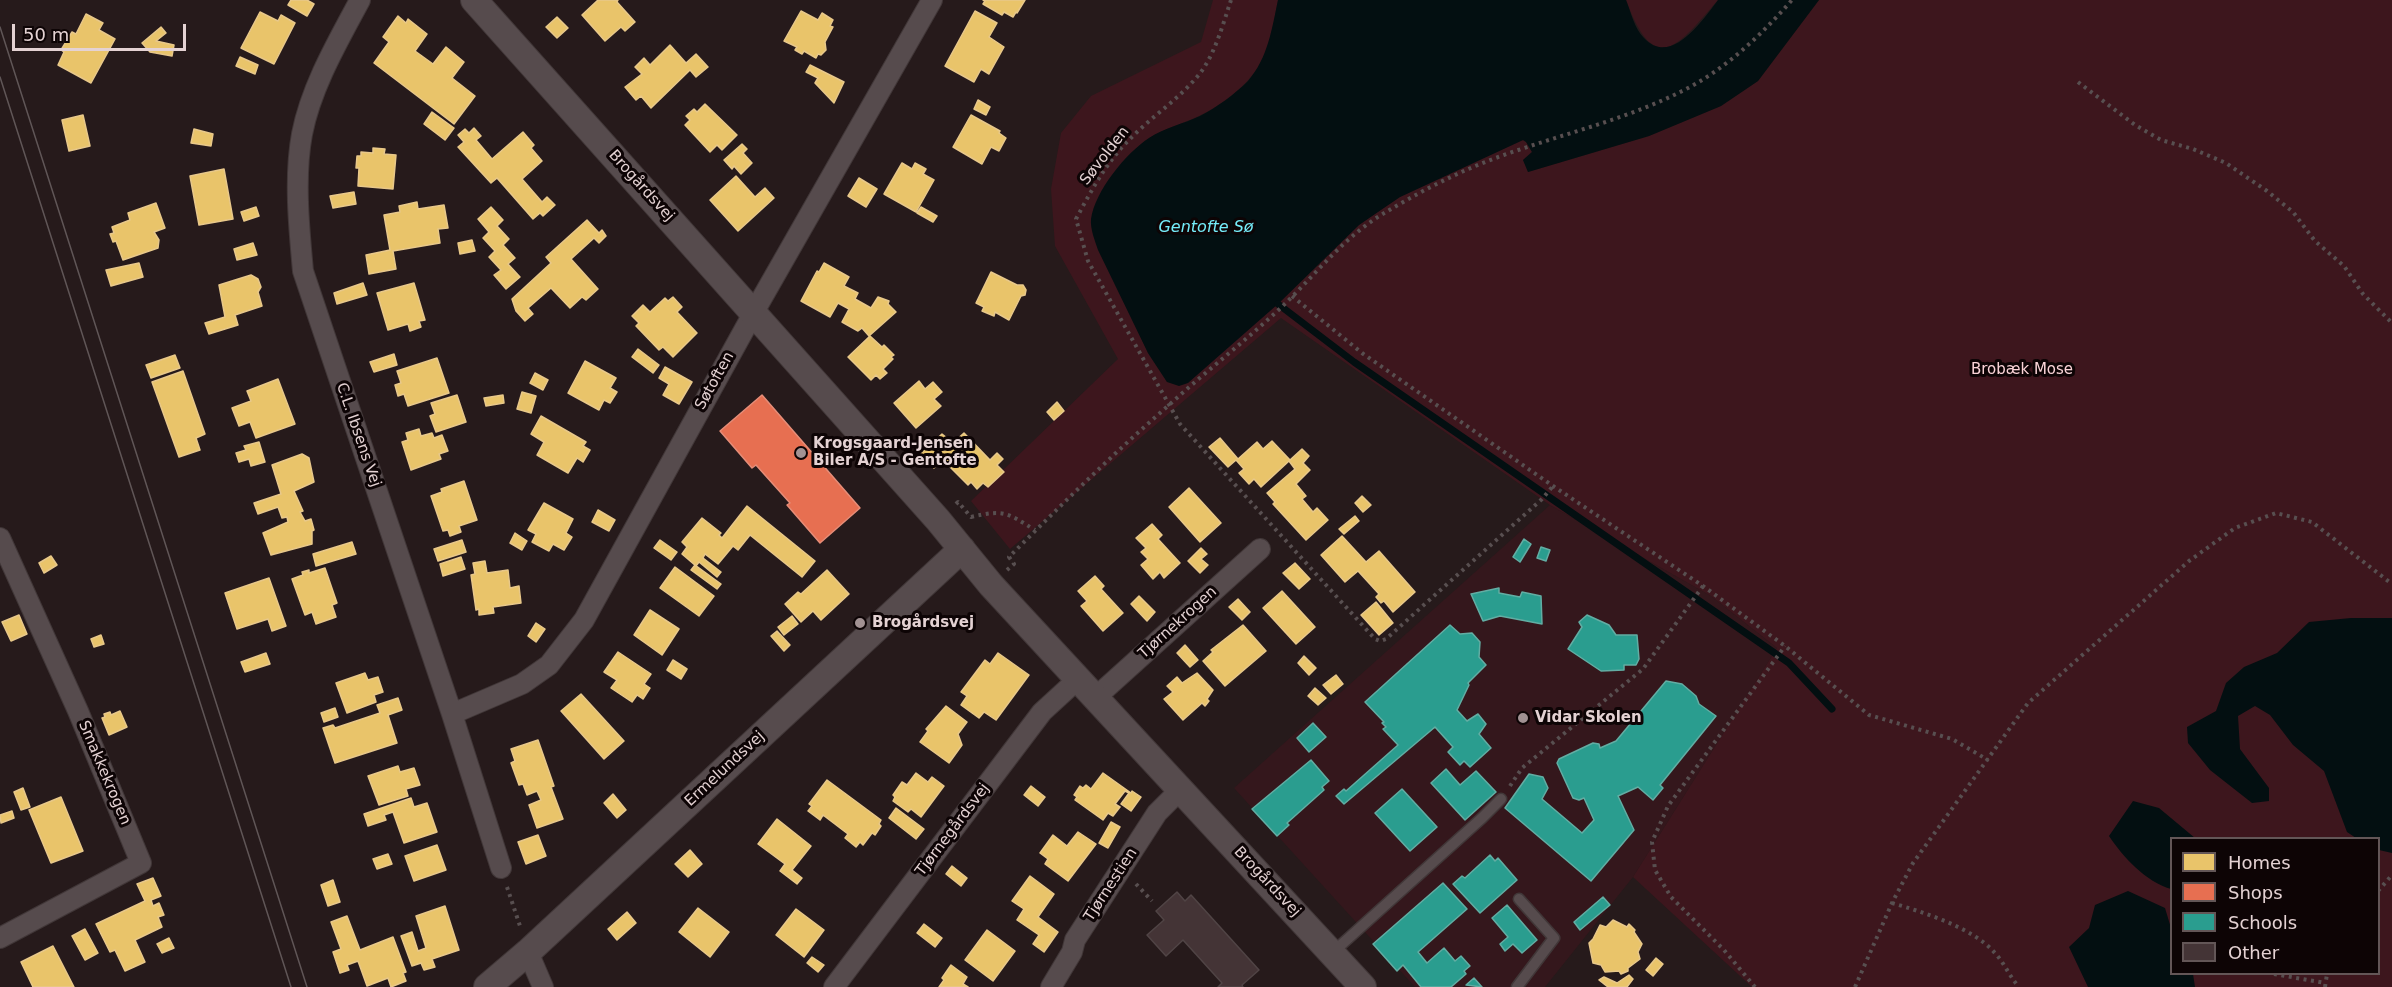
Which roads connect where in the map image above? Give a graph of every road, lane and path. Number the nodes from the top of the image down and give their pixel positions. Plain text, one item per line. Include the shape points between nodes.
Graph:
1 (360, 0) edge
2 (474, 0) edge
3 (932, 0) edge
4 (1231, 0) edge
5 (1792, 0) edge
6 (2078, 82) dead end
7 (1292, 296) junction
8 (753, 312) junction
9 (2392, 323) edge
10 (1168, 405) junction
11 (1552, 487) junction
12 (938, 520) junction
13 (1035, 530) junction
14 (0, 538) edge
15 (962, 549) junction
16 (1260, 549) dead end
17 (2392, 584) edge
18 (991, 585) junction
19 (1702, 587) junction
20 (1784, 648) junction
21 (1078, 679) junction
22 (1095, 698) junction
23 (452, 714) junction
24 (1988, 760) junction
25 (1181, 789) junction
26 (1501, 799) joint
27 (501, 868) joint
28 (2392, 875) edge
29 (2380, 890) edge
30 (1519, 899) dead end
31 (1892, 903) junction
32 (0, 938) edge
33 (528, 952) junction
34 (1332, 953) junction
35 (2279, 975) edge
36 (2325, 985) edge
37 (487, 987) edge
38 (543, 987) edge
39 (834, 987) edge
40 (1051, 987) edge
41 (1363, 987) edge
42 (1517, 987) edge
43 (1755, 987) edge
44 (1855, 987) edge
45 (2019, 987) edge

1 - 23 street, C.L. Ibsens Vej via 322,70 302,134 297,203 303,271
2 - 8 street, Brogårdsvej
3 - 8 street, Søtoften
4 - 10 path, Søvolden via 1219,37 1201,72 1128,140 1098,178 1076,219 1088,261
5 - 7 path via 1724,66 1689,87 1612,121 1503,155 1434,185 1378,217 1339,248
6 - 9 path via 2161,140 2226,163 2267,191 2293,212
7 - 10 path
7 - 11 path via 1362,353
8 - 12 street, Brogårdsvej
8 - 23 street, Søtoften via 584,620 549,665 522,684
10 - 11 path, Søvolden via 1206,454 1380,641
10 - 13 path
11 - 19 path
12 - 13 path via 958,502 971,517 1008,513
12 - 15 street, Brogårdsvej
13 - 18 path via 1009,557 1014,564
14 - 32 street, Smakkekrogen via 141,863
15 - 18 street, Brogårdsvej
15 - 33 street, Ermelundsvej
16 - 22 street, Tjørnekrogen
17 - 24 path via 2312,522 2276,513 2235,528 2189,561 2028,703
18 - 21 street, Brogårdsvej
19 - 20 path
19 - 26 path via 1643,669 1522,768
20 - 24 path via 1869,715 1952,739
20 - 43 path via 1668,806 1652,842 1655,870 1671,897
21 - 22 street, Brogårdsvej
21 - 39 street, Tjørnegårdsvej via 1042,712
22 - 25 street, Brogårdsvej
23 - 27 street, C.L. Ibsens Vej
24 - 31 path via 1913,862
25 - 34 street, Brogårdsvej
25 - 40 street, Tjørnestien via 1156,813 1075,940
26 - 34 lane
27 - 33 path
28 - 29 path
30 - 42 lane via 1554,938
31 - 44 path
31 - 45 path via 1928,913 1964,930 1994,951
33 - 37 street, Ermelundsvej
33 - 38 street
34 - 41 street, Brogårdsvej
35 - 36 path

